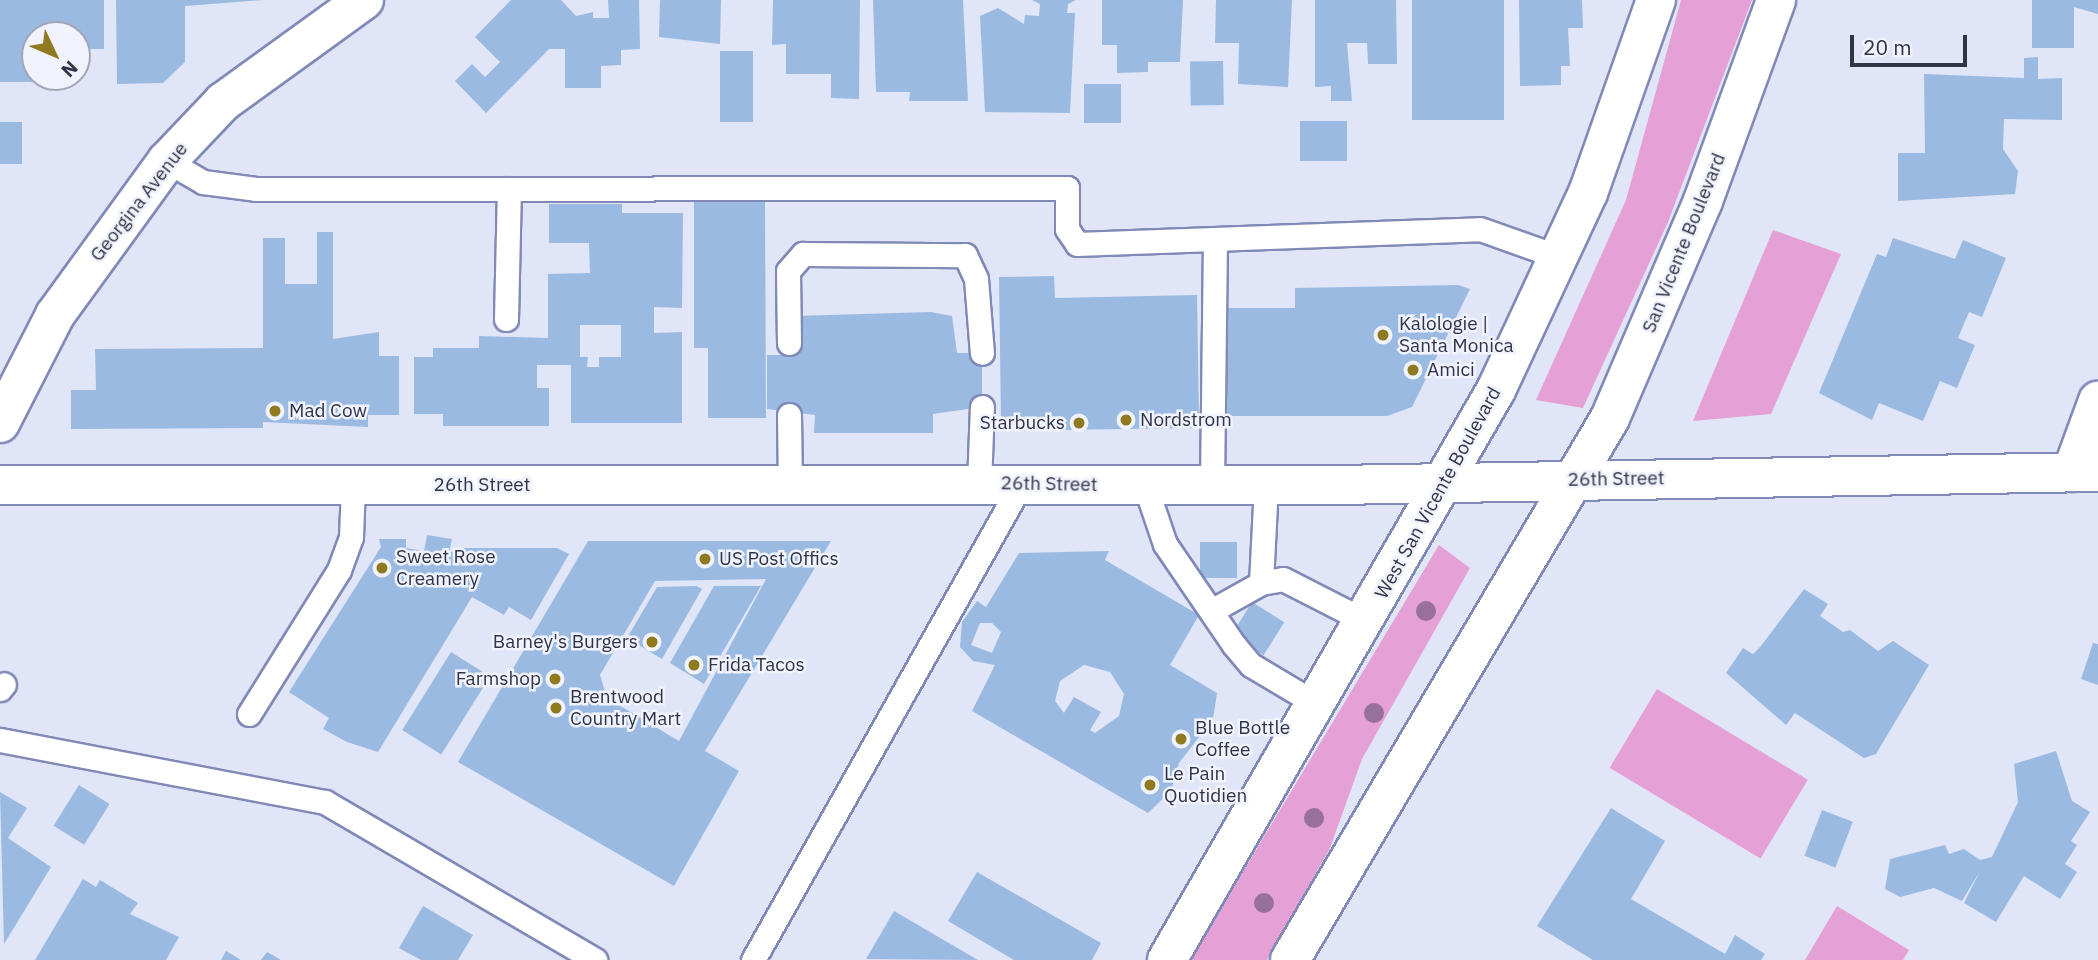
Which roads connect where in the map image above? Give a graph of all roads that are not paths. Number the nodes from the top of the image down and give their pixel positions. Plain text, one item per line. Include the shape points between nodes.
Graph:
1 (364, 0) edge
2 (1656, 0) edge
3 (1776, 0) edge
4 (167, 161) junction
5 (509, 189) junction
6 (1215, 239) junction
7 (1559, 257) junction
8 (506, 319) dead end
9 (789, 343) dead end
10 (982, 354) dead end
11 (2098, 401) edge
12 (982, 407) dead end
13 (789, 415) dead end
14 (0, 423) edge
15 (2085, 472) edge
16 (1577, 480) junction
17 (790, 483) junction
18 (1445, 483) junction
19 (979, 484) junction
20 (1021, 484) junction
21 (1266, 484) junction
22 (0, 485) edge
23 (353, 485) junction
24 (1145, 485) junction
25 (1212, 485) junction
26 (1261, 583) junction
27 (1211, 611) junction
28 (1367, 622) junction
29 (1318, 705) junction
30 (249, 714) dead end
31 (0, 740) edge
32 (596, 960) edge
33 (753, 960) edge
34 (1167, 960) edge
35 (1290, 960) edge

1 - 4 street, Georgina Avenue via 223,102
2 - 7 street, West San Vicente Boulevard
3 - 16 street, San Vicente Boulevard via 1703,201
4 - 5 lane via 203,182 256,189
4 - 14 street, Georgina Avenue via 55,315
5 - 6 lane via 1067,188 1067,229 1077,244
5 - 8 lane
6 - 7 lane via 1480,229
6 - 25 lane
7 - 18 street, West San Vicente Boulevard
9 - 10 lane via 788,271 803,254 965,255 976,279
11 - 15 street
12 - 19 lane
13 - 17 lane
15 - 16 street, 26th Street
16 - 18 street, 26th Street
16 - 35 street
17 - 19 street, 26th Street
17 - 23 street, 26th Street
18 - 21 street, 26th Street
18 - 28 street, West San Vicente Boulevard
19 - 20 street, 26th Street
20 - 24 street, 26th Street
20 - 33 lane
21 - 25 street, 26th Street
21 - 26 lane
22 - 23 street, 26th Street
23 - 30 lane via 351,537 338,570 312,605
24 - 25 street, 26th Street
24 - 27 lane via 1165,544
26 - 27 lane
26 - 28 lane via 1283,579 1306,586
27 - 29 lane via 1251,665
28 - 29 street, West San Vicente Boulevard
29 - 34 street, West San Vicente Boulevard
31 - 32 lane via 325,802

